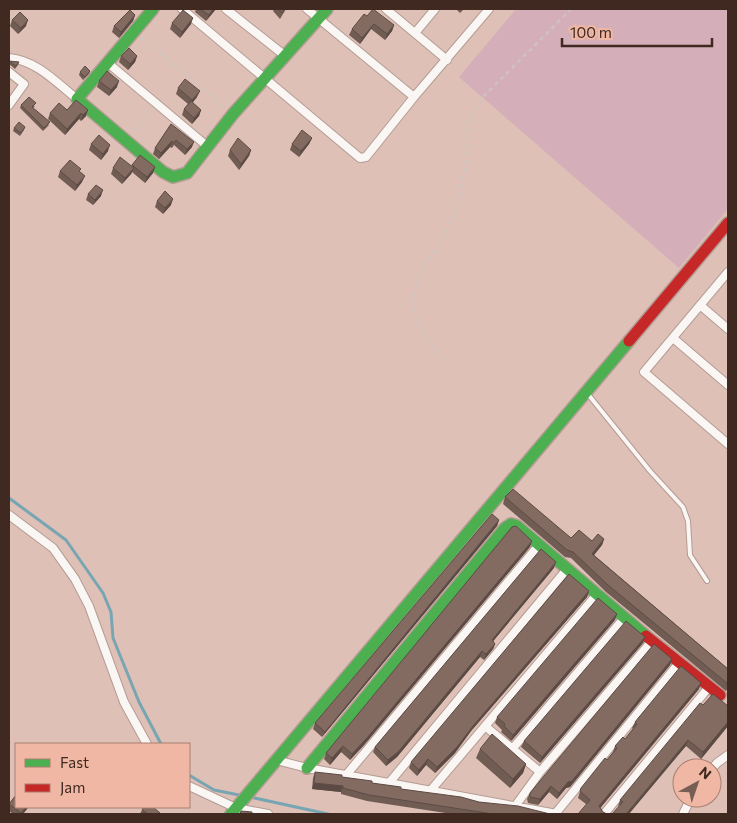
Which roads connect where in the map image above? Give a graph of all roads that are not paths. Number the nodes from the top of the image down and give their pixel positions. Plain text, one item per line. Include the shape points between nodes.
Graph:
1 (153, 9) edge
2 (182, 9) edge
3 (226, 9) edge
4 (307, 9) edge
5 (326, 9) edge
6 (386, 9) edge
7 (435, 9) edge
8 (489, 9) edge
9 (319, 18) junction
10 (415, 33) junction
11 (284, 55) junction
12 (9, 58) edge
13 (447, 60) junction
14 (108, 63) junction
15 (9, 72) edge
16 (265, 78) junction
17 (414, 97) junction
18 (77, 99) junction
19 (9, 104) edge
20 (206, 146) junction
21 (728, 223) edge
22 (728, 272) edge
23 (700, 305) junction
24 (728, 329) edge
25 (672, 338) junction
26 (728, 385) edge
27 (586, 391) junction
28 (728, 444) edge
29 (9, 515) edge
30 (539, 545) junction
31 (567, 569) junction
32 (707, 581) dead end
33 (598, 593) junction
34 (625, 617) junction
35 (652, 641) junction
36 (679, 663) junction
37 (708, 688) junction
38 (720, 695) dead end
39 (485, 726) junction
40 (147, 743) edge
41 (513, 748) junction
42 (276, 760) junction
43 (306, 768) junction
44 (540, 772) junction
45 (347, 774) junction
46 (389, 784) junction
47 (190, 786) edge
48 (431, 790) junction
49 (516, 805) junction
50 (235, 809) edge
51 (268, 814) edge
52 (556, 814) edge
53 (604, 814) edge

1 - 14 street
2 - 16 street
3 - 11 street
4 - 9 street
5 - 9 street
6 - 10 street
7 - 10 street
8 - 13 street
9 - 11 street
9 - 17 street
10 - 13 street
11 - 16 street
12 - 18 street via 34,66
13 - 17 street
14 - 18 street
14 - 20 street
15 - 19 street via 24,84
16 - 17 street via 363,159
16 - 20 street
18 - 20 street via 173,177 187,173
21 - 27 street
22 - 23 street
23 - 24 street
23 - 25 street
25 - 26 street
25 - 28 street via 644,372
27 - 32 lane via 683,507 688,521 690,555
27 - 42 street
29 - 40 street via 53,548 75,579 90,606 124,702
30 - 31 street
30 - 43 street via 517,526 511,524 506,528
30 - 45 street
31 - 33 street
31 - 46 street
33 - 34 street
33 - 39 street
34 - 35 street
34 - 41 street
35 - 36 street
35 - 44 street
36 - 37 street
36 - 52 street
37 - 38 street
37 - 53 street
39 - 41 street
39 - 48 street
41 - 44 street
42 - 43 street
42 - 50 street
43 - 45 street
44 - 49 street
45 - 46 street
46 - 48 street
47 - 50 street
48 - 49 street
49 - 52 street
50 - 51 street

